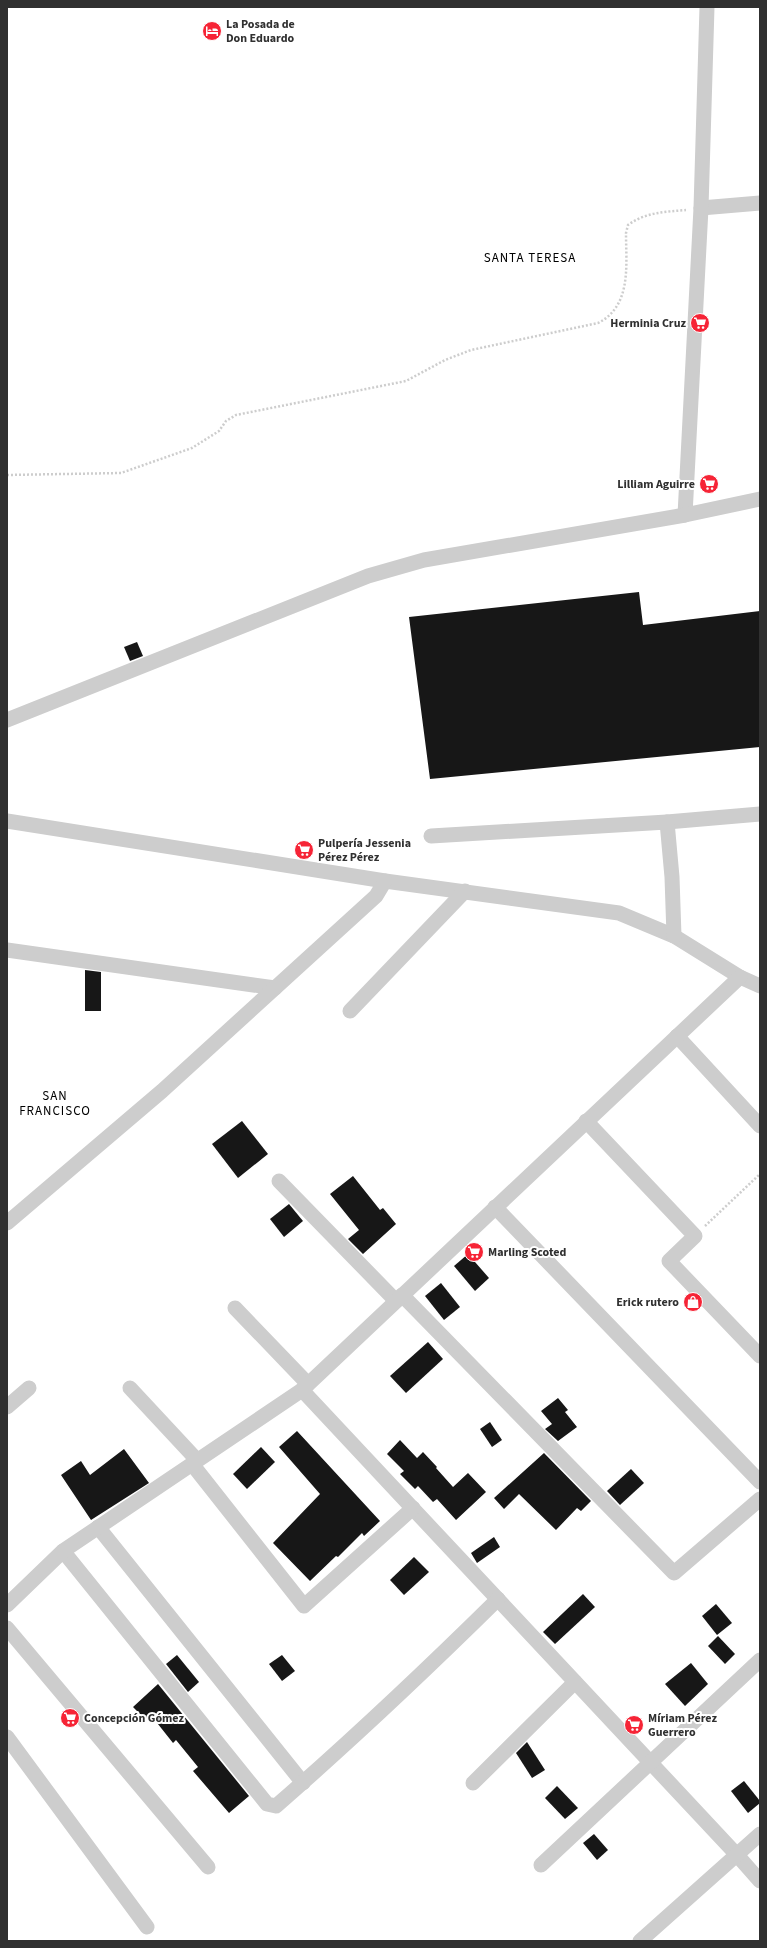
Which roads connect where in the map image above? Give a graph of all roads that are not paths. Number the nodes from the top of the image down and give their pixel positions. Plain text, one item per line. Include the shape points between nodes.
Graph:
1 (707, 7) edge
2 (760, 203) edge
3 (701, 208) junction
4 (760, 499) edge
5 (685, 515) junction
6 (7, 720) edge
7 (760, 814) edge
8 (7, 821) edge
9 (667, 822) junction
10 (430, 836) dead end
11 (385, 882) junction
12 (465, 891) junction
13 (674, 936) junction
14 (7, 950) edge
15 (740, 977) junction
16 (760, 986) edge
17 (275, 988) junction
18 (350, 1011) dead end
19 (677, 1036) junction
20 (586, 1121) junction
21 (760, 1126) edge
22 (279, 1181) dead end
23 (495, 1208) junction
24 (7, 1223) edge
25 (399, 1298) junction
26 (234, 1308) dead end
27 (760, 1356) edge
28 (305, 1387) junction
29 (29, 1388) dead end
30 (130, 1388) dead end
31 (7, 1406) edge
32 (194, 1462) junction
33 (760, 1482) edge
34 (760, 1499) edge
35 (413, 1508) junction
36 (98, 1527) junction
37 (63, 1551) junction
38 (498, 1599) junction
39 (7, 1604) edge
40 (7, 1628) edge
41 (760, 1660) edge
42 (575, 1682) junction
43 (7, 1737) edge
44 (650, 1762) junction
45 (302, 1783) junction
46 (473, 1783) dead end
47 (760, 1834) edge
48 (737, 1855) junction
49 (541, 1865) dead end
50 (208, 1868) dead end
51 (760, 1881) edge
52 (147, 1927) dead end
53 (640, 1941) edge

1 - 3 street
2 - 3 street
3 - 5 street
4 - 5 street
5 - 6 street via 424,560 368,576
7 - 9 street
8 - 11 street
9 - 10 street
9 - 13 street
11 - 12 street
11 - 17 street via 376,896
12 - 13 street via 619,913
12 - 18 street
13 - 15 street
14 - 17 street
15 - 16 street
15 - 19 street
17 - 24 street via 162,1091
19 - 20 street
19 - 21 street
20 - 23 street
20 - 27 street via 695,1236 669,1262
22 - 25 street
23 - 25 street
23 - 33 street
25 - 28 street
25 - 34 street via 674,1573
26 - 28 street
28 - 32 street
28 - 35 street
29 - 31 street
30 - 32 street
32 - 35 street via 304,1606
32 - 36 street
35 - 38 street
36 - 37 street
36 - 45 street
37 - 39 street
37 - 45 street via 267,1804 276,1806
38 - 42 street
38 - 45 street via 428,1668
40 - 50 street
41 - 44 street
42 - 44 street
42 - 46 street
43 - 52 street
44 - 48 street
44 - 49 street
47 - 48 street
48 - 51 street
48 - 53 street

